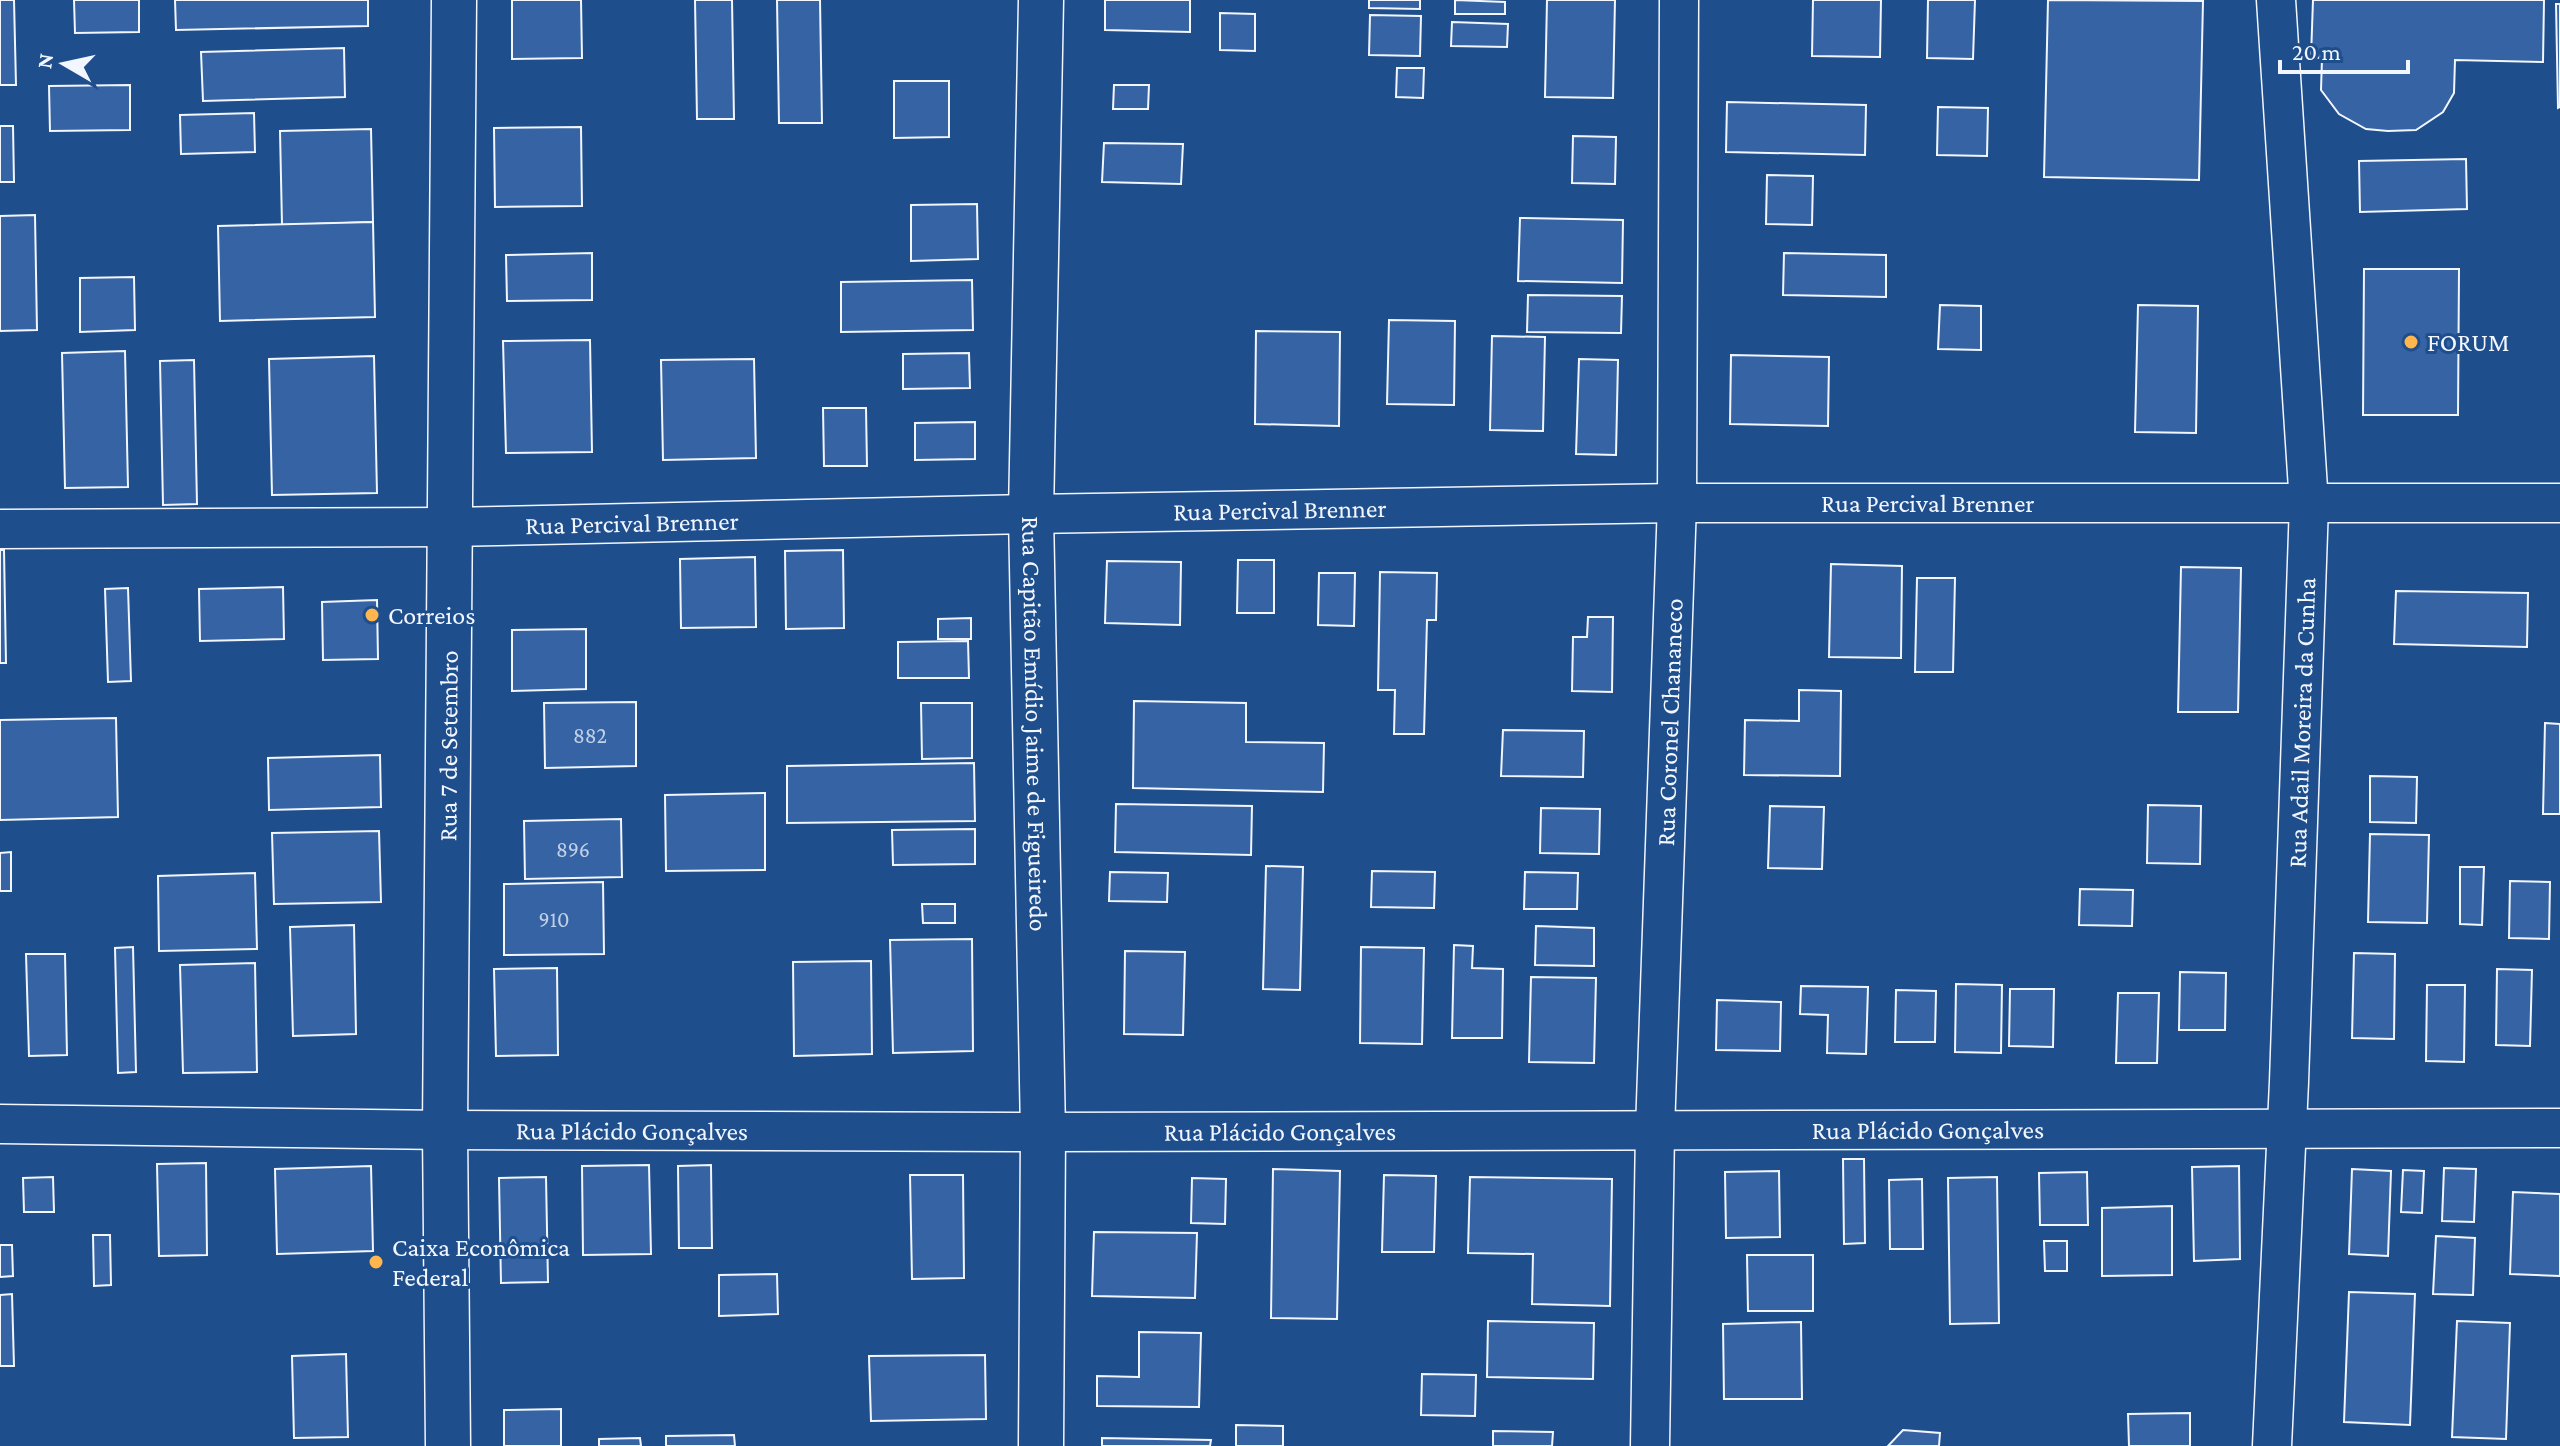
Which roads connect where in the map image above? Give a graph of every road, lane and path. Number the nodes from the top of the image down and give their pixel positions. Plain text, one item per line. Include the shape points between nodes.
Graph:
1 (454, 0) edge
2 (1041, 0) edge
3 (1679, 0) edge
4 (2276, 0) edge
5 (1677, 503) junction
6 (2560, 503) edge
7 (2309, 504) junction
8 (1031, 514) junction
9 (450, 527) junction
10 (0, 529) edge
11 (0, 1124) edge
12 (2560, 1128) edge
13 (445, 1130) junction
14 (1655, 1130) junction
15 (2287, 1130) junction
16 (1043, 1132) junction
17 (448, 1446) edge
18 (1041, 1446) edge
19 (1650, 1446) edge
20 (2272, 1446) edge

1 - 9 main road, Rua 7 de Setembro
2 - 8 main road, Rua Capitão Emídio Jaime de Figueiredo
3 - 5 street, Rua Coronel Chananeco
4 - 7 street, Rua Adail Moreira da Cunha
5 - 7 street, Rua Percival Brenner
5 - 8 street, Rua Percival Brenner
5 - 14 street, Rua Coronel Chananeco
6 - 7 street, Rua Percival Brenner
7 - 15 street, Rua Adail Moreira da Cunha
8 - 9 street, Rua Percival Brenner
8 - 16 main road, Rua Capitão Emídio Jaime de Figueiredo
9 - 10 street, Rua Percival Brenner
9 - 13 main road, Rua 7 de Setembro
11 - 13 street, Rua Plácido Gonçalves
12 - 15 street, Rua Plácido Gonçalves
13 - 16 street, Rua Plácido Gonçalves
13 - 17 main road, Rua 7 de Setembro
14 - 15 street, Rua Plácido Gonçalves
14 - 16 street, Rua Plácido Gonçalves
14 - 19 street, Rua Coronel Chananeco
15 - 20 street, Rua Adail Moreira da Cunha
16 - 18 main road, Rua Capitão Emídio Jaime de Figueiredo

